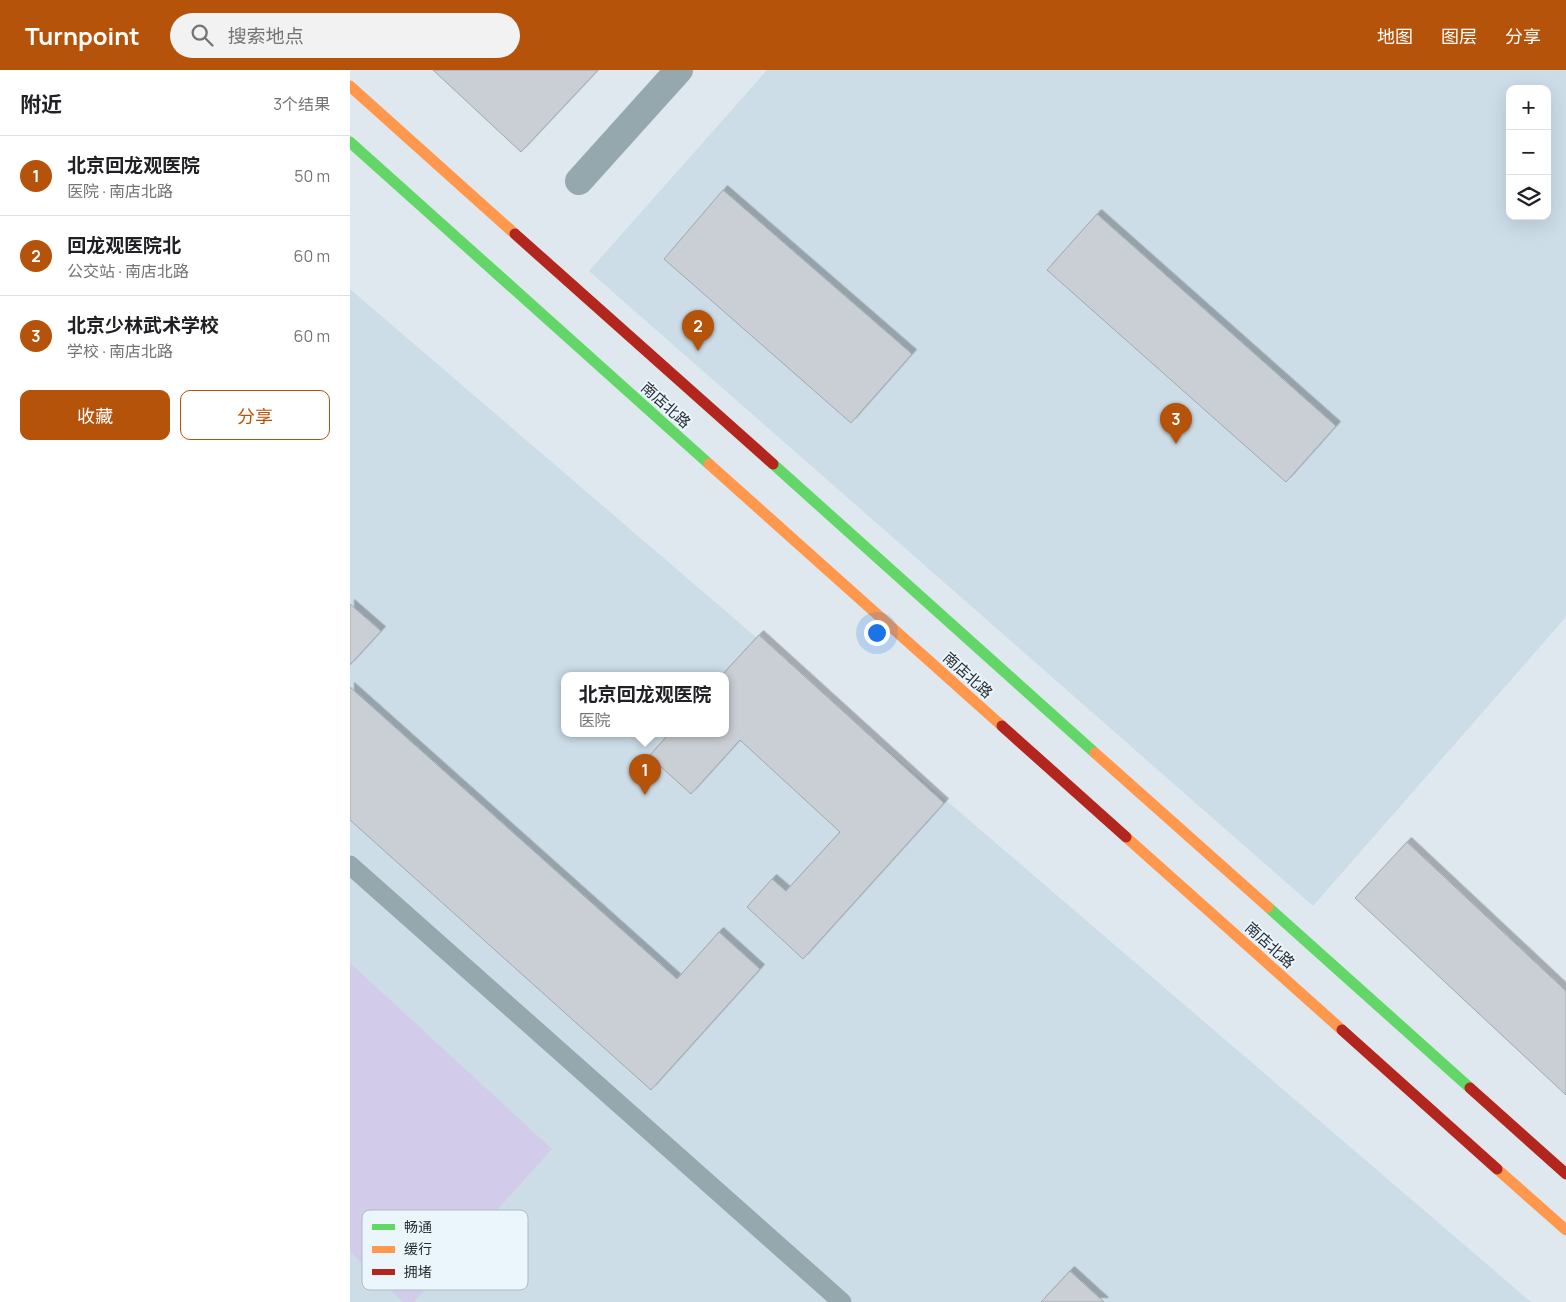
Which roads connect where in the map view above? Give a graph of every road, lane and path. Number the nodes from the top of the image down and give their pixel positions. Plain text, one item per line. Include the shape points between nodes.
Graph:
1 (679, 70) edge
2 (350, 86) edge
3 (350, 142) edge
4 (579, 181) dead end
5 (350, 865) edge
6 (1566, 1174) edge
7 (1566, 1230) edge
8 (842, 1302) edge

1 - 4 street
2 - 6 main road, 南店北路
3 - 7 main road, 南店北路
5 - 8 lane

